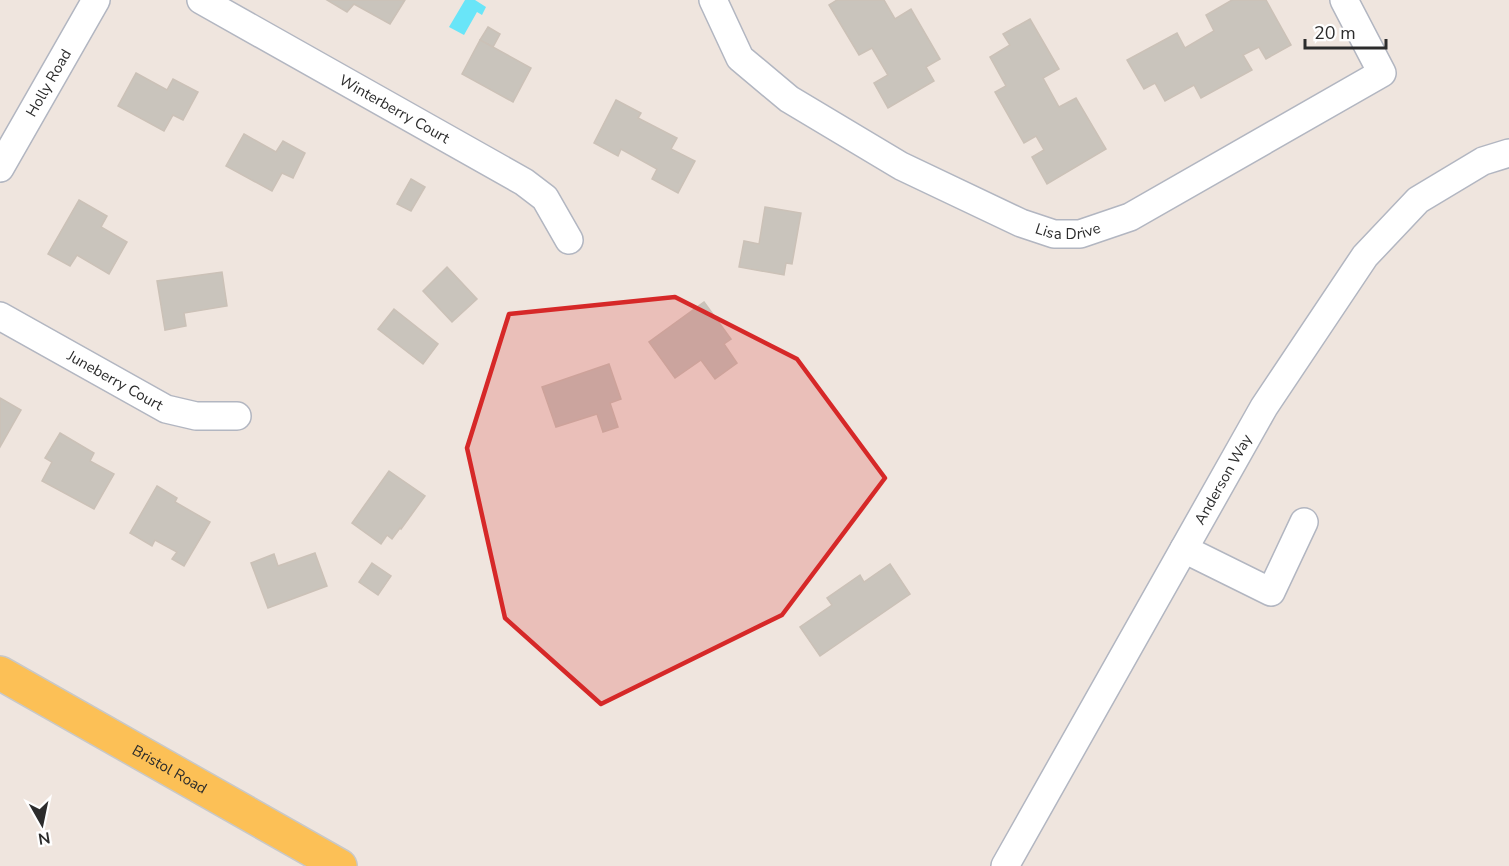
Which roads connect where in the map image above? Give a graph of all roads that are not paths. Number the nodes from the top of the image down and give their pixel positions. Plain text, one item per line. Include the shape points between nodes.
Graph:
1 (96, 0) edge
2 (201, 0) edge
3 (713, 0) edge
4 (1344, 0) edge
5 (1509, 153) edge
6 (0, 168) edge
7 (569, 240) dead end
8 (0, 316) edge
9 (237, 416) dead end
10 (1304, 522) dead end
11 (1184, 549) junction
12 (0, 673) edge
13 (340, 866) edge
14 (1005, 866) edge

1 - 6 street, Holly Road
2 - 7 street, Winterberry Court via 524,182 545,198
3 - 4 street, Lisa Drive via 740,58 789,99 901,166 1021,223 1054,234 1080,234 1130,217 1382,73
5 - 11 street, Anderson Way via 1483,161 1418,200 1365,256 1264,407
8 - 9 street, Juneberry Court via 166,409 196,416
10 - 11 street via 1271,592
11 - 14 street, Anderson Way
12 - 13 main road, Bristol Road

